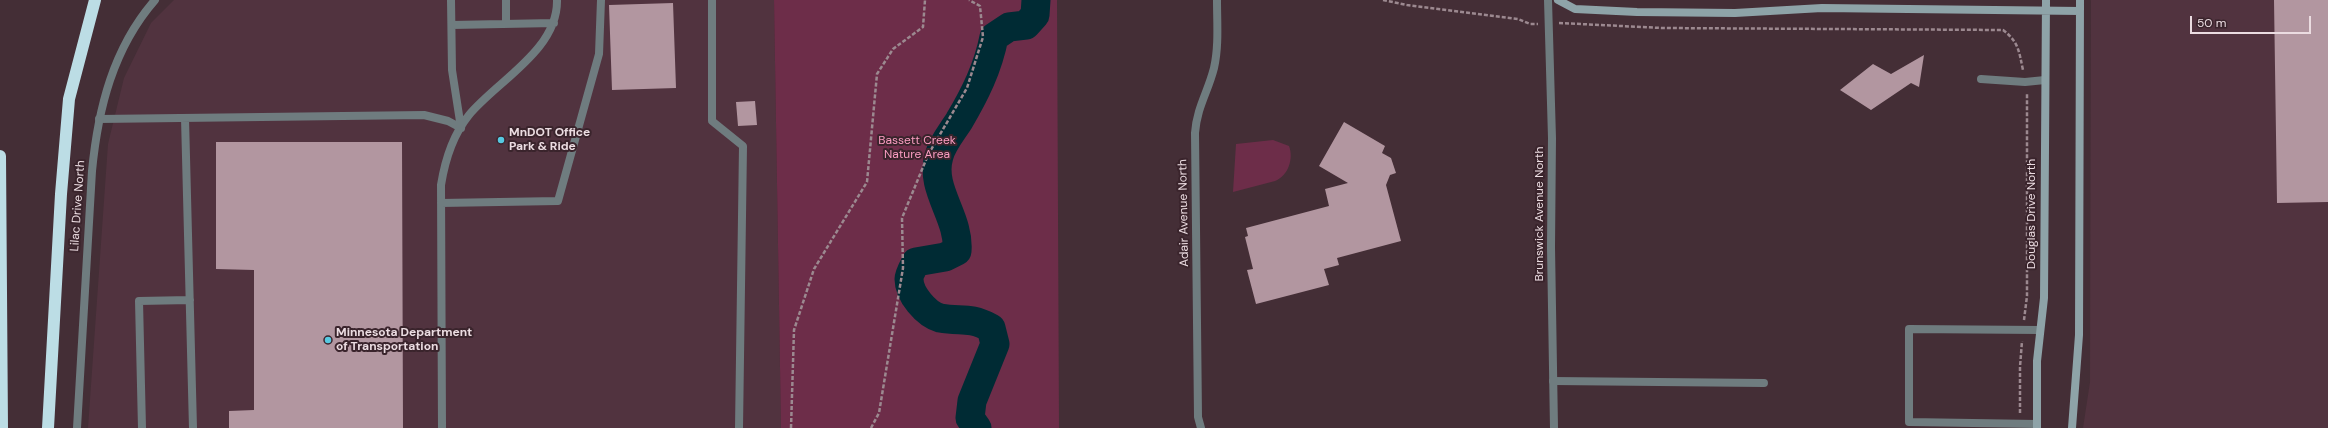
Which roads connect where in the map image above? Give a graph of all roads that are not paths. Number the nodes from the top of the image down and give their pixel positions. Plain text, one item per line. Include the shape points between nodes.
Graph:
1 (94, 0) edge
2 (155, 0) edge
3 (451, 0) edge
4 (506, 0) edge
5 (558, 0) edge
6 (601, 0) edge
7 (712, 0) edge
8 (1217, 0) edge
9 (1548, 0) edge
10 (1558, 0) edge
11 (2046, 0) edge
12 (2080, 0) edge
13 (2045, 11) junction
14 (2080, 11) junction
15 (506, 24) junction
16 (554, 24) junction
17 (452, 25) junction
18 (1981, 79) dead end
19 (2045, 80) junction
20 (185, 118) junction
21 (99, 119) junction
22 (461, 128) junction
23 (0, 156) edge
24 (441, 203) junction
25 (190, 300) junction
26 (2040, 330) junction
27 (1553, 381) junction
28 (1764, 382) dead end
29 (2037, 426) edge
30 (2, 428) edge
31 (48, 428) edge
32 (77, 428) edge
33 (142, 428) edge
34 (193, 428) edge
35 (442, 428) edge
36 (739, 428) edge
37 (1201, 428) edge
38 (1554, 428) edge
39 (2072, 428) edge

1 - 31 highway via 69,99
2 - 21 street, Lilac Drive North via 136,25 120,53 108,84
3 - 17 street
4 - 15 street
5 - 16 street
6 - 24 street via 599,54 558,201
7 - 36 street via 712,121 743,146
8 - 37 street, Adair Avenue North via 1216,56 1198,110 1195,133 1198,416
9 - 27 street, Brunswick Avenue North via 1552,138
10 - 13 street via 1575,9 1637,12 1735,13 1822,8
11 - 13 street, Douglas Drive North
12 - 14 street
13 - 14 street
13 - 19 street, Douglas Drive North
14 - 39 street via 2079,335 2077,389
15 - 16 street
15 - 17 street
16 - 22 street via 541,46 469,115
17 - 22 street via 452,70
18 - 19 street via 2025,82
19 - 26 street, Douglas Drive North via 2044,298
20 - 21 street
20 - 22 street via 424,115 448,121
20 - 25 street
21 - 32 street, Lilac Drive North via 92,171
22 - 24 street via 446,156
23 - 30 highway
24 - 35 street
25 - 33 street via 139,301
25 - 34 street
26 - 29 street, Douglas Drive North via 2037,361
26 - 29 street via 1909,329 1909,422 2020,423
27 - 28 street
27 - 38 street, Brunswick Avenue North

